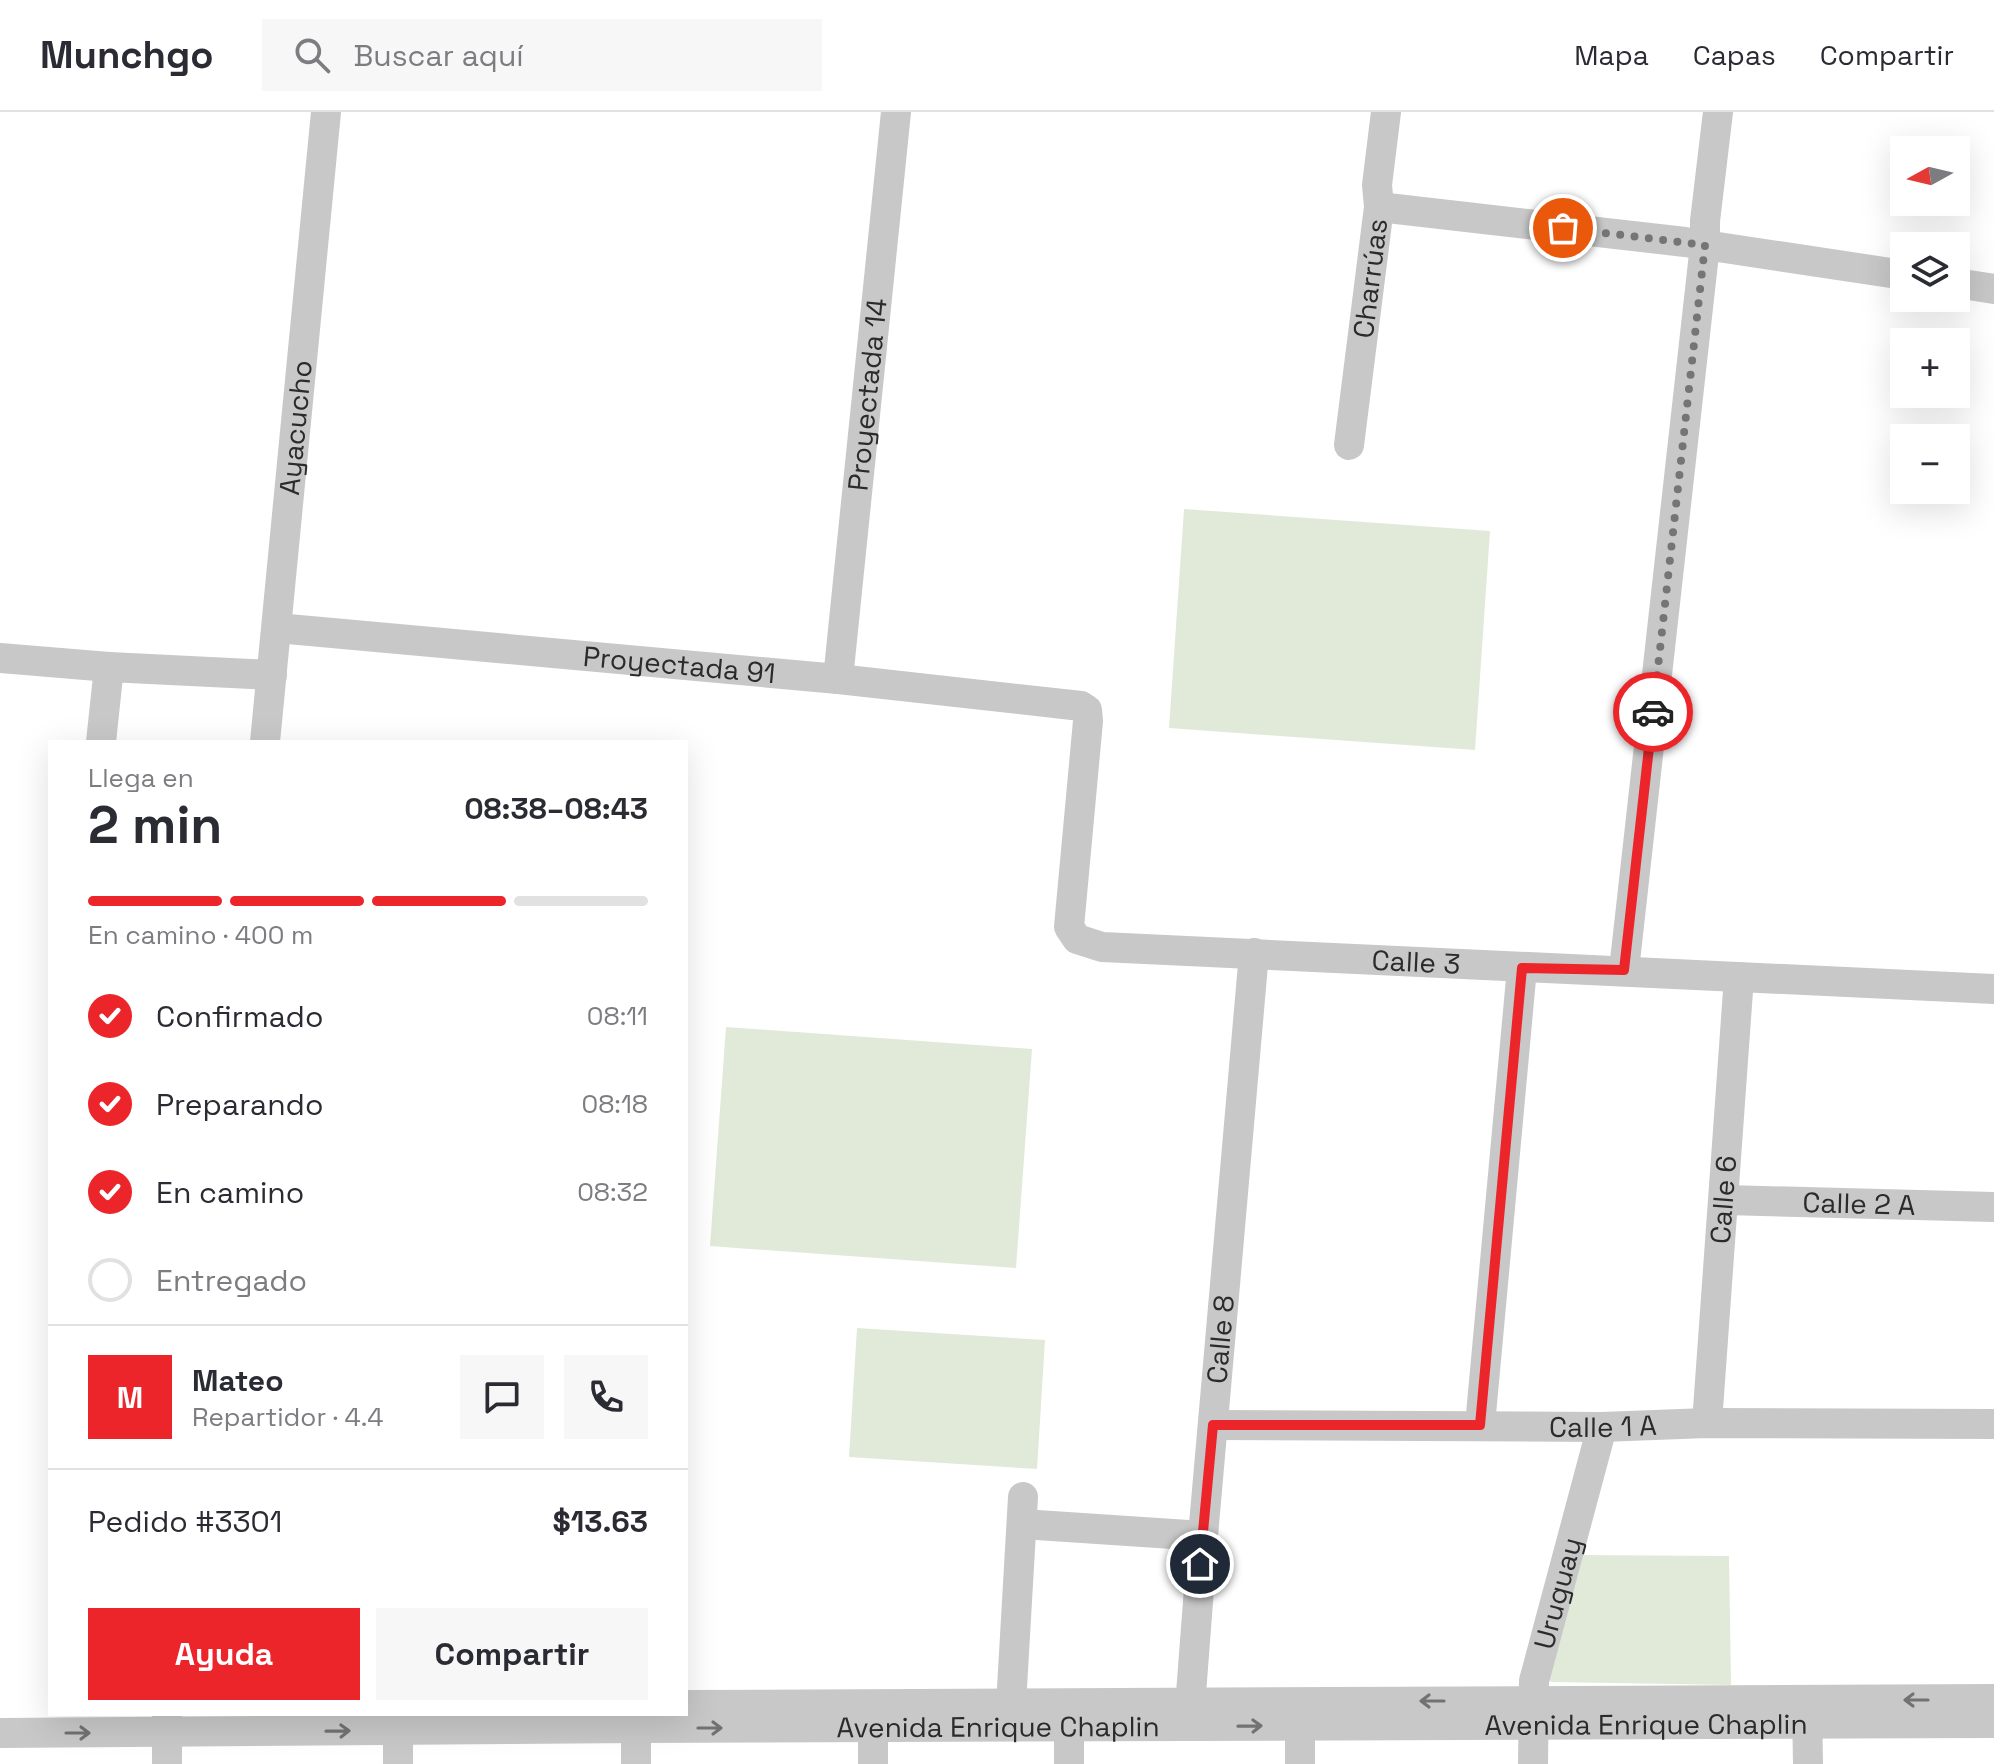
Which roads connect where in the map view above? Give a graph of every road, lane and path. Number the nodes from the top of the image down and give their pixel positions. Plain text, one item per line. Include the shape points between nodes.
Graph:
1 (326, 112) edge
2 (896, 112) edge
3 (1386, 112) edge
4 (1718, 112) edge
5 (1379, 207) junction
6 (1705, 245) junction
7 (1890, 273) edge
8 (1970, 285) edge
9 (1994, 289) edge
10 (1349, 445) dead end
11 (277, 628) junction
12 (0, 658) edge
13 (109, 667) junction
14 (272, 675) junction
15 (838, 679) junction
16 (1081, 706) joint
17 (101, 740) edge
18 (265, 740) edge
19 (1254, 953) junction
20 (1522, 968) junction
21 (1624, 970) junction
22 (1739, 977) junction
23 (1994, 989) edge
24 (1725, 1200) junction
25 (1994, 1207) edge
26 (1707, 1423) junction
27 (1994, 1424) edge
28 (1213, 1425) junction
29 (1480, 1425) junction
30 (1602, 1427) junction
31 (1203, 1536) junction
32 (1994, 1699) edge
33 (688, 1705) edge
34 (1011, 1705) junction
35 (1807, 1712) junction
36 (0, 1713) edge
37 (48, 1713) edge
38 (1533, 1713) junction
39 (1189, 1714) junction
40 (1300, 1714) junction
41 (873, 1716) junction
42 (1069, 1716) junction
43 (636, 1721) edge
44 (398, 1722) edge
45 (167, 1723) edge
46 (1994, 1723) edge
47 (0, 1733) edge
48 (167, 1764) edge
49 (398, 1764) edge
50 (636, 1764) edge
51 (873, 1764) edge
52 (1069, 1764) edge
53 (1300, 1764) edge
54 (1533, 1764) edge
55 (1808, 1764) edge

1 - 11 street, Ayacucho
2 - 15 street, Proyectada 14
3 - 5 street, Charrúas
4 - 6 street
5 - 6 street
5 - 10 street, Charrúas
6 - 7 street
6 - 21 street
8 - 9 street
11 - 14 street, Ayacucho
11 - 15 street, Proyectada 91
12 - 13 street
13 - 14 street
13 - 17 street
14 - 18 street, Ayacucho
15 - 16 street, Proyectada 91
16 - 19 street, Calle 3 via 1088,721 1069,927 1077,939 1102,947
19 - 20 street, Calle 3
19 - 28 street, Calle 8
20 - 21 street, Calle 3
20 - 29 street
21 - 22 street, Calle 3
22 - 23 street, Calle 3
22 - 24 street, Calle 6
24 - 25 street, Calle 2 A
24 - 26 street, Calle 6
26 - 27 street, Calle 1 A
26 - 30 street, Calle 1 A
28 - 29 street, Calle 1 A
28 - 31 street, Calle 8
29 - 30 street, Calle 1 A
30 - 38 street, Uruguay via 1534,1681
31 - 34 street via 1022,1511
31 - 39 street, Calle 8
32 -> 35 street, Avenida Enrique Chaplin
33 - 41 street, Avenida Enrique Chaplin
34 - 41 street, Avenida Enrique Chaplin
34 - 42 street, Avenida Enrique Chaplin
35 - 38 street, Avenida Enrique Chaplin
35 - 46 street, Avenida Enrique Chaplin
35 - 55 street
36 - 37 street
38 - 40 street, Avenida Enrique Chaplin
38 - 54 street, Uruguay
39 - 40 street, Avenida Enrique Chaplin
39 - 42 street, Avenida Enrique Chaplin
40 - 53 street
41 - 42 street, Avenida Enrique Chaplin
43 -> 41 street, Avenida Enrique Chaplin
41 - 51 street
42 - 52 street
43 - 44 street, Avenida Enrique Chaplin
43 - 50 street
45 -> 44 street, Avenida Enrique Chaplin
44 - 49 street
47 -> 45 street, Avenida Enrique Chaplin
45 - 48 street

